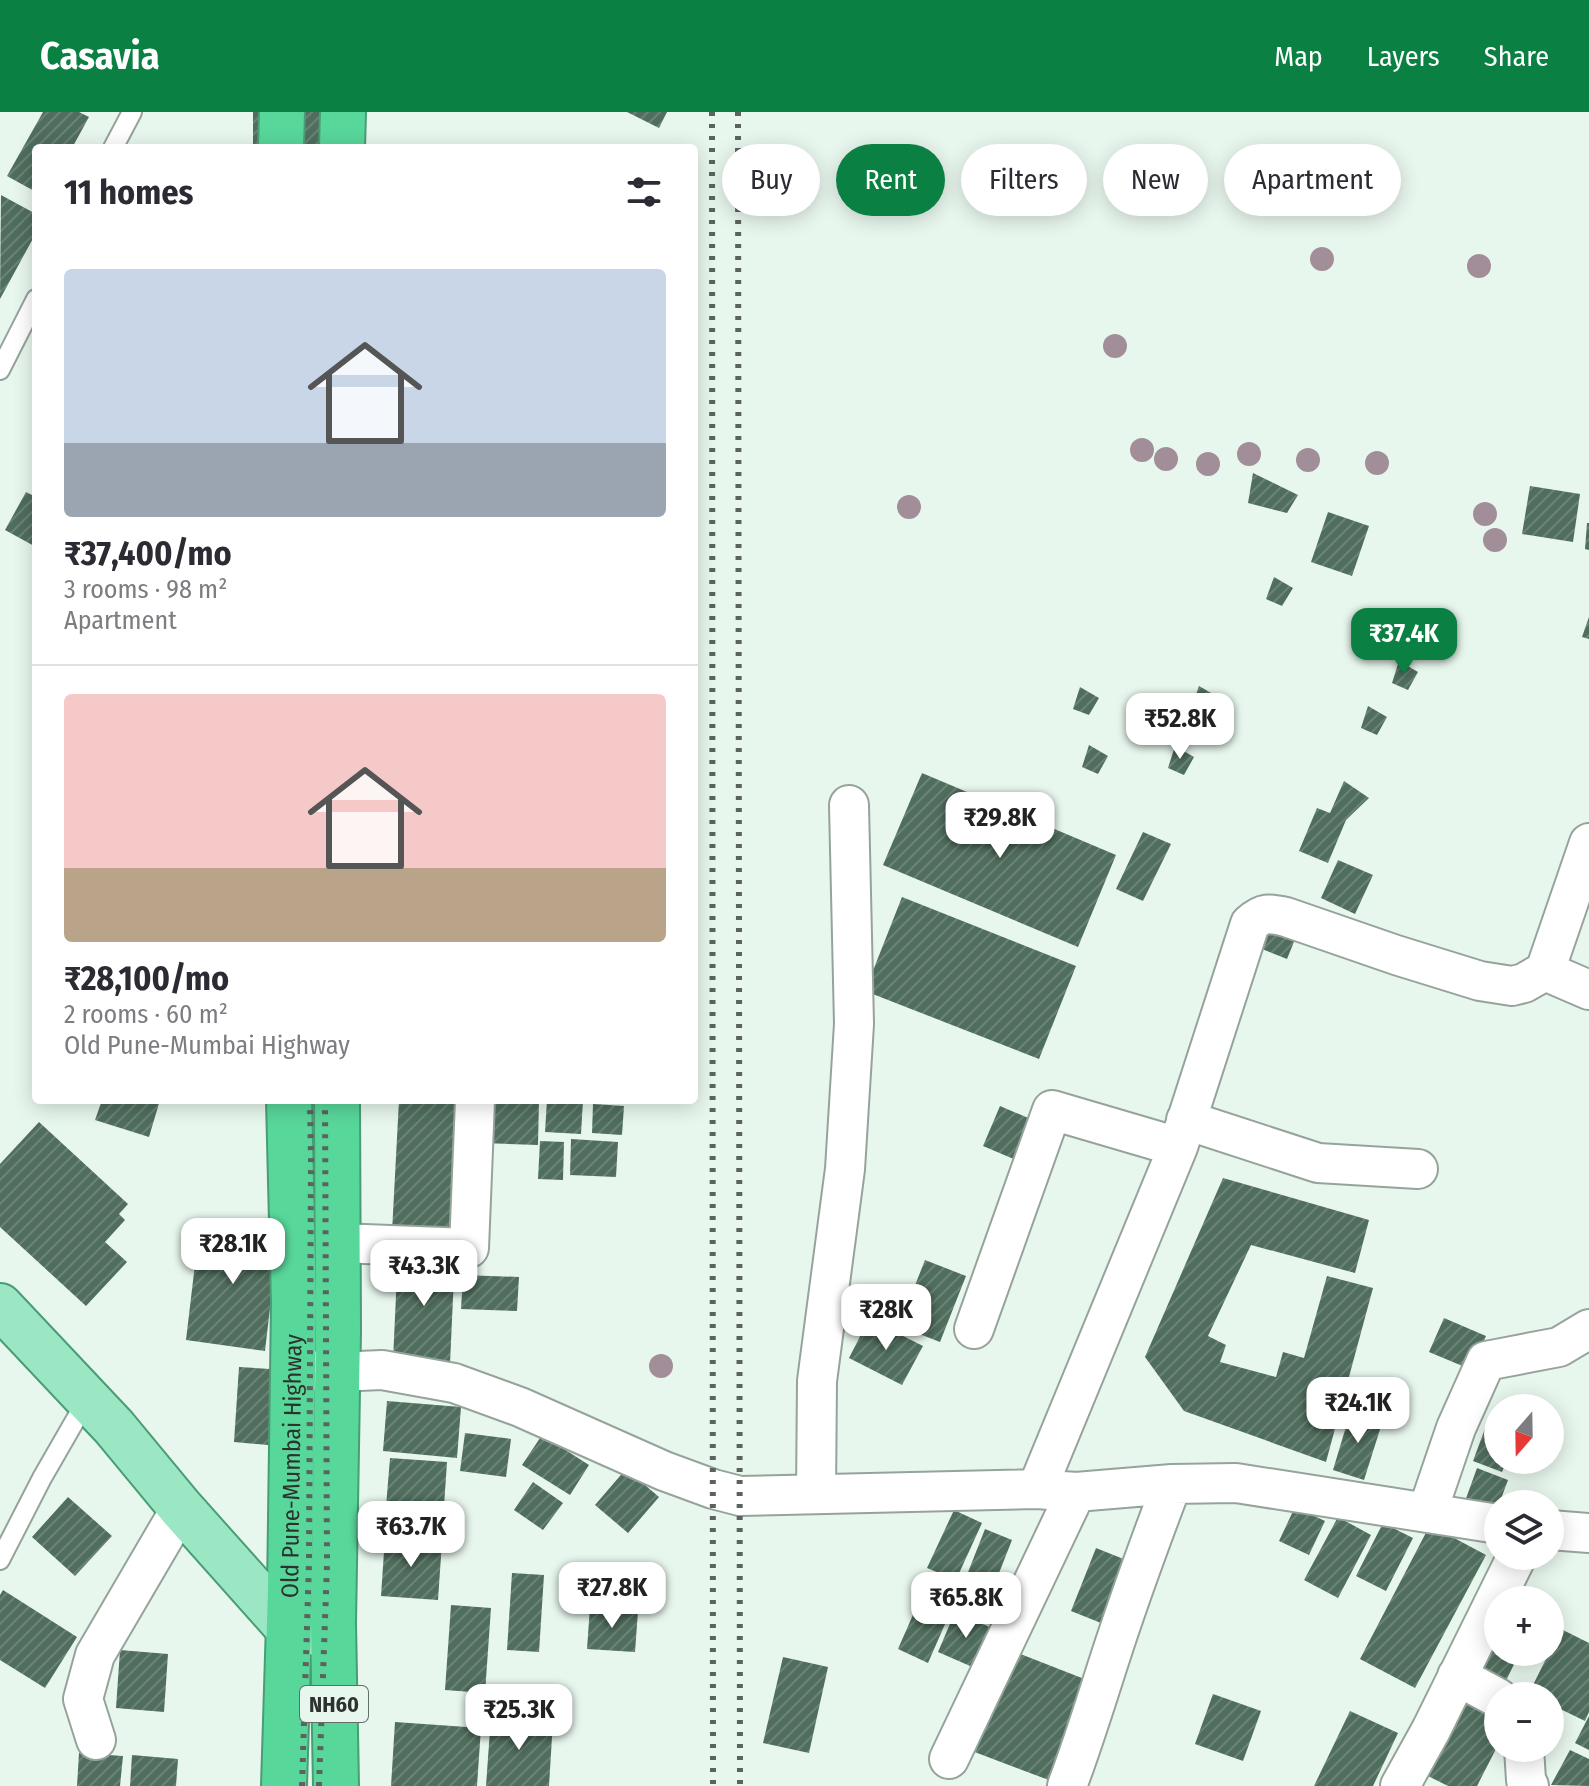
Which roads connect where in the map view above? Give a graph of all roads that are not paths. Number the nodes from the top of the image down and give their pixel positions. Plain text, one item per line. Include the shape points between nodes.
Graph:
1 (132, 112) edge
2 (282, 112) edge
3 (343, 112) edge
4 (115, 144) edge
5 (281, 144) edge
6 (342, 144) edge
7 (32, 307) edge
8 (0, 370) edge
9 (849, 805) dead end
10 (1589, 843) edge
11 (1545, 971) junction
12 (1589, 990) edge
13 (289, 1104) edge
14 (337, 1104) edge
15 (475, 1104) edge
16 (1182, 1134) junction
17 (1418, 1169) dead end
18 (338, 1243) junction
19 (0, 1306) edge
20 (974, 1329) dead end
21 (1589, 1329) edge
22 (293, 1369) junction
23 (336, 1372) junction
24 (88, 1398) junction
25 (1172, 1484) junction
26 (1037, 1489) junction
27 (1076, 1492) junction
28 (816, 1494) junction
29 (181, 1508) junction
30 (1427, 1513) junction
31 (1484, 1522) edge
32 (1564, 1531) edge
33 (1589, 1533) edge
34 (0, 1560) edge
35 (1510, 1570) edge
36 (288, 1628) junction
37 (334, 1636) junction
38 (1457, 1676) junction
39 (1484, 1690) edge
40 (96, 1740) dead end
41 (949, 1759) dead end
42 (1525, 1762) edge
43 (284, 1786) edge
44 (336, 1786) edge
45 (1067, 1786) edge
46 (1400, 1786) edge
47 (1529, 1786) edge

1 - 4 lane
2 - 5 highway
3 - 6 highway
7 - 8 lane
9 - 28 street via 854,1024 845,1169 817,1381
10 - 11 street
11 - 12 street
11 - 16 street via 1512,986 1480,981 1286,917 1257,917 1250,924
13 - 22 highway, Old Pune-Mumbai Highway / NH60
14 - 18 highway, NH60
15 - 18 street via 469,1248
16 - 17 street via 1318,1163
16 - 20 street via 1052,1110
16 - 26 street
18 - 23 highway, NH60
19 - 24 main road
21 - 30 street via 1559,1347 1486,1361
22 - 23 street
22 - 36 highway, Old Pune-Mumbai Highway / NH60
23 - 28 street via 382,1370 454,1383 726,1493
23 - 37 highway, NH60
24 - 29 main road
24 - 34 lane
25 - 27 street
25 - 30 street via 1236,1483
25 - 45 street
26 - 27 street
26 - 28 street
27 - 41 street
29 - 36 main road
29 - 40 street via 95,1655 83,1699
30 - 31 street
32 - 33 street
35 - 38 street
36 - 37 main road
36 - 43 highway, Old Pune-Mumbai Highway / NH60
37 - 44 highway, NH60
38 - 39 street
38 - 46 street
42 - 47 street

